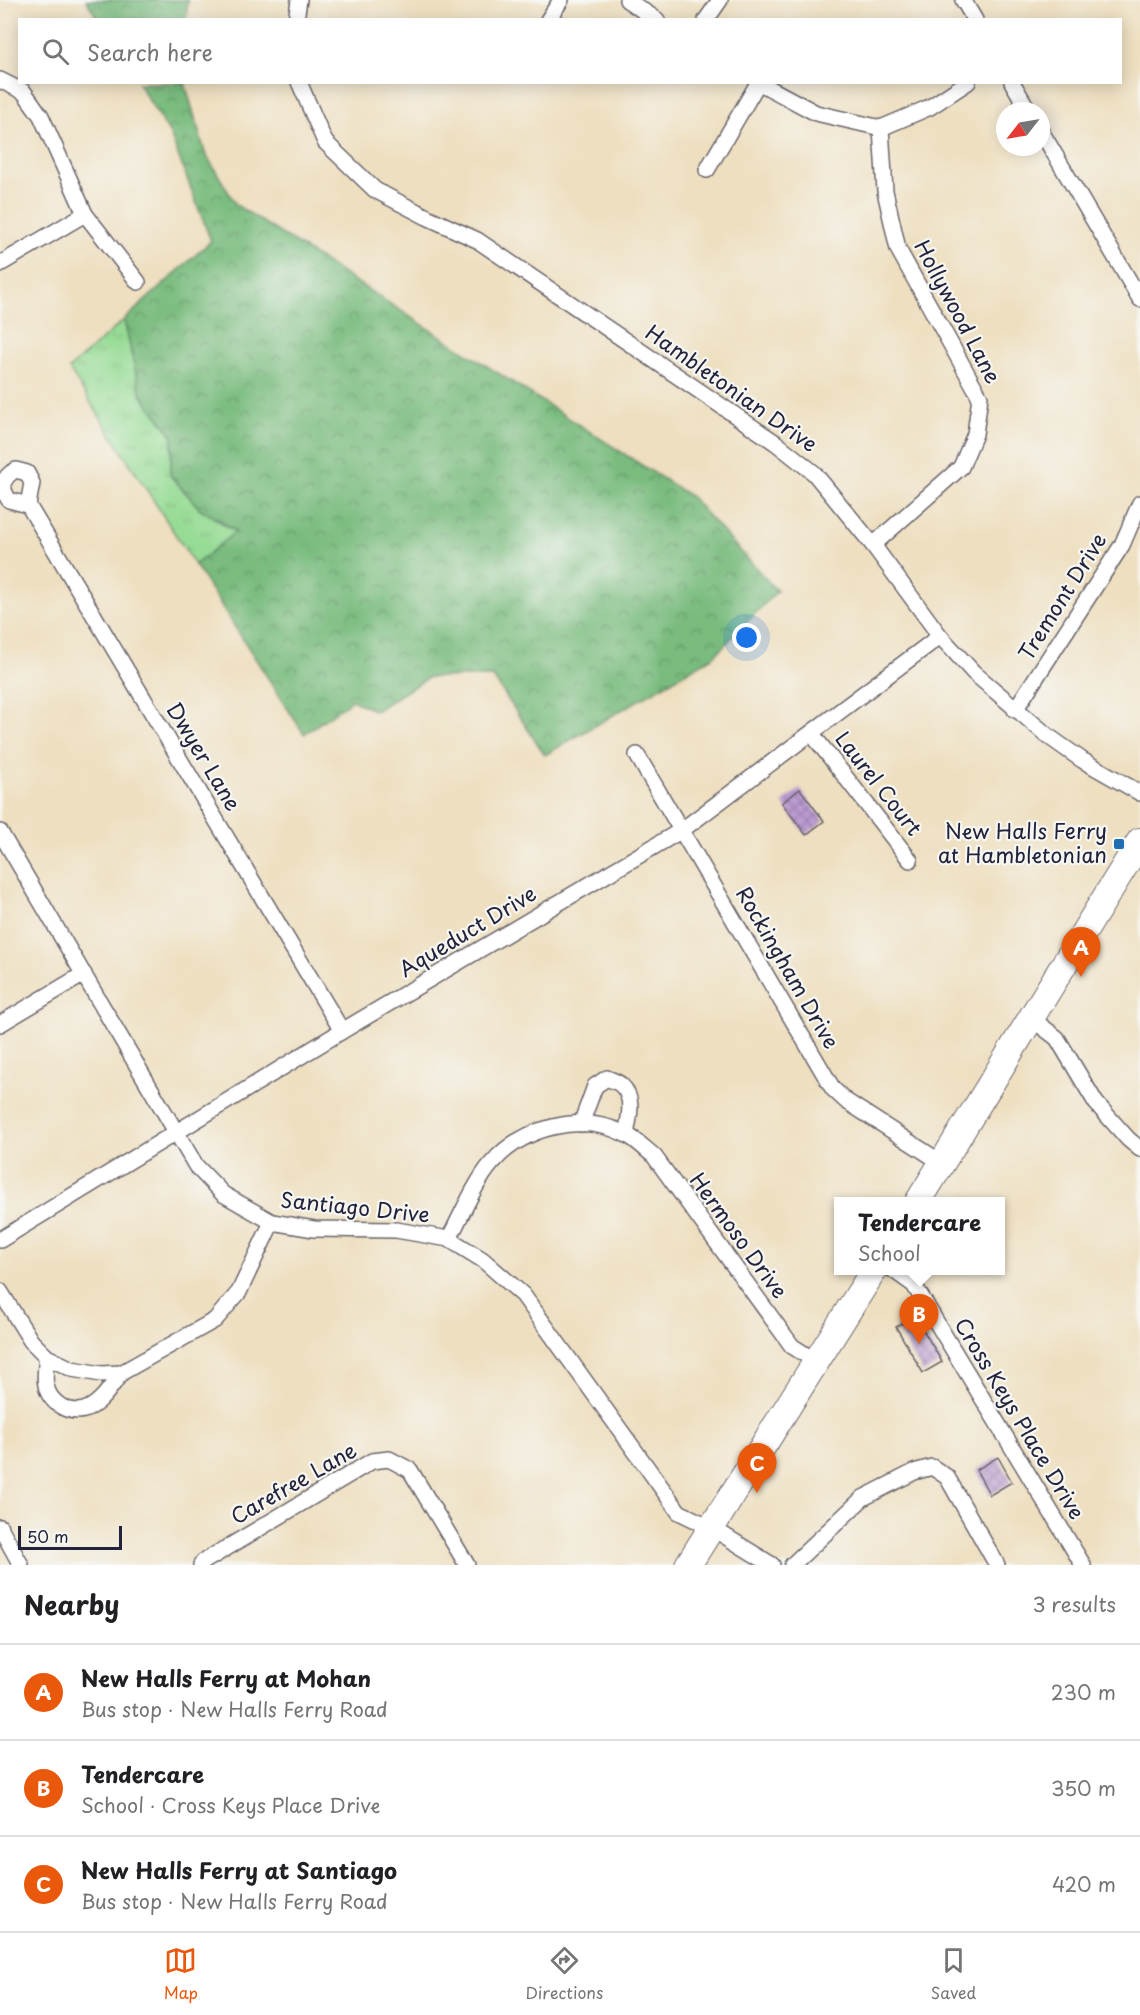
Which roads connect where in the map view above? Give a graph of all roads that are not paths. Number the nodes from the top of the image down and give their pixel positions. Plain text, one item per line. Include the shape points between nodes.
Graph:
1 (299, 0) edge
2 (561, 0) edge
3 (627, 0) edge
4 (720, 0) edge
5 (963, 0) edge
6 (296, 18) edge
7 (549, 18) edge
8 (654, 18) edge
9 (707, 18) edge
10 (974, 18) edge
11 (0, 80) edge
12 (300, 84) edge
13 (757, 84) edge
14 (760, 84) edge
15 (965, 84) edge
16 (1013, 84) edge
17 (1024, 102) edge
18 (881, 128) junction
19 (1050, 146) edge
20 (707, 170) dead end
21 (85, 214) junction
22 (0, 264) edge
23 (138, 282) dead end
24 (1140, 299) edge
25 (1140, 503) edge
26 (28, 505) dead end
27 (873, 545) junction
28 (940, 636) junction
29 (1015, 710) junction
30 (812, 734) junction
31 (637, 756) dead end
32 (1140, 793) edge
33 (682, 830) junction
34 (0, 832) edge
35 (1140, 841) edge
36 (910, 860) dead end
37 (84, 974) junction
38 (1032, 1018) junction
39 (0, 1024) edge
40 (342, 1031) junction
41 (581, 1124) junction
42 (177, 1130) junction
43 (626, 1134) junction
44 (1140, 1149) edge
45 (942, 1163) junction
46 (921, 1197) edge
47 (272, 1222) junction
48 (0, 1239) edge
49 (449, 1239) junction
50 (871, 1275) edge
51 (900, 1275) edge
52 (0, 1292) edge
53 (47, 1357) junction
54 (817, 1362) junction
55 (121, 1373) junction
56 (0, 1527) edge
57 (711, 1528) junction
58 (21, 1565) edge
59 (201, 1565) edge
60 (467, 1565) edge
61 (688, 1565) edge
62 (772, 1565) edge
63 (792, 1565) edge
64 (997, 1565) edge
65 (1083, 1565) edge

1 - 6 street
2 - 7 street
3 - 8 street
4 - 9 street
5 - 10 street
11 - 21 street via 24,92 41,116
12 - 27 street, Hambletonian Drive via 325,142 375,190 477,240 776,443 814,473
13 - 20 street
14 - 18 street via 816,113
15 - 18 street via 930,107
16 - 17 street
18 - 27 street, Hollywood Lane via 885,191 898,249 980,397 975,434 961,467
19 - 24 street
21 - 22 street
21 - 23 street
25 - 29 street, Tremont Drive via 1122,545
26 - 40 street, Dwyer Lane
27 - 28 street, Hambletonian Drive
28 - 29 street, Hambletonian Drive
28 - 30 street, Aqueduct Drive
29 - 32 street, Hambletonian Drive via 1082,760
30 - 33 street, Aqueduct Drive
30 - 36 street, Laurel Court
31 - 33 street, Rockingham Drive
33 - 40 street, Aqueduct Drive
33 - 45 street, Rockingham Drive via 833,1089
34 - 37 street, Santiago Drive
35 - 38 main road
37 - 39 street
37 - 42 street, Santiago Drive
38 - 44 street via 1056,1038 1096,1103
38 - 45 main road
40 - 42 street, Aqueduct Drive
41 - 43 street, Hermoso Drive via 599,1124
41 - 43 street via 595,1086 607,1078 622,1085 628,1097
41 - 49 street, Hermoso Drive via 565,1124 530,1134 506,1148 490,1165
42 - 47 street, Santiago Drive via 196,1166 223,1194
42 - 48 street, Aqueduct Drive
43 - 54 street, Hermoso Drive via 654,1156 792,1346
45 - 46 main road
47 - 49 street, Santiago Drive via 314,1229 396,1230
47 - 55 street via 239,1292 215,1320
49 - 57 street, Santiago Drive via 483,1260 523,1295 679,1512
50 - 54 main road
51 - 65 street, Cross Keys Place Drive via 914,1285
52 - 53 street via 31,1341
53 - 55 street via 72,1369
53 - 55 street via 48,1394 68,1410 79,1412 91,1407
54 - 57 main road
56 - 58 street
57 - 61 main road
57 - 62 street, Santiago Drive
59 - 60 street, Carefree Lane via 372,1461 389,1459 410,1470
63 - 64 street via 863,1498 932,1467 947,1477

